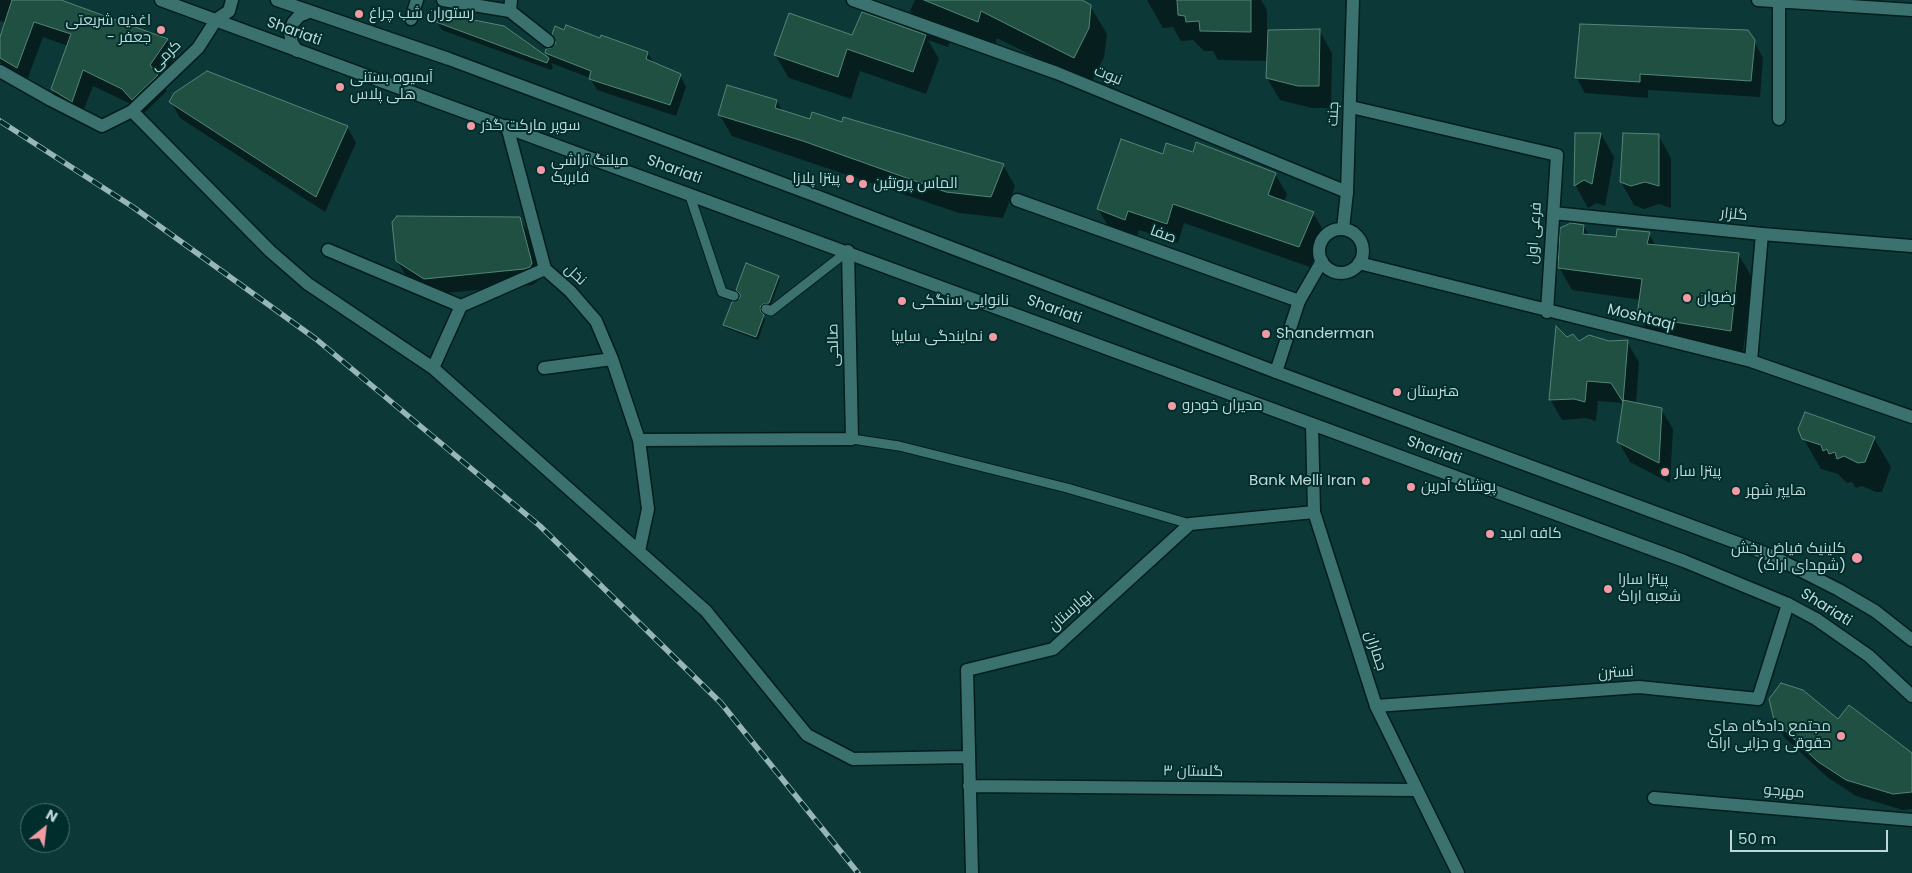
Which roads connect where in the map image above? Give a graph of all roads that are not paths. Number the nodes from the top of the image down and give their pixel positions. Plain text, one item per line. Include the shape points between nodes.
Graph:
1 (161, 0) edge
2 (232, 0) edge
3 (276, 0) edge
4 (417, 0) edge
5 (443, 0) edge
6 (853, 0) edge
7 (1353, 0) edge
8 (1758, 0) edge
9 (1779, 1) edge
10 (511, 6) edge
11 (1912, 10) edge
12 (309, 12) junction
13 (216, 20) junction
14 (412, 20) dead end
15 (548, 40) dead end
16 (297, 51) junction
17 (0, 71) edge
18 (1350, 107) junction
19 (132, 111) junction
20 (1779, 119) dead end
21 (507, 126) junction
22 (1347, 192) junction
23 (689, 193) junction
24 (1016, 200) dead end
25 (1553, 213) junction
26 (1343, 229) junction
27 (1762, 234) junction
28 (1912, 246) edge
29 (328, 250) dead end
30 (848, 251) junction
31 (1322, 261) junction
32 (1359, 264) junction
33 (545, 269) junction
34 (734, 296) dead end
35 (1298, 301) junction
36 (461, 306) junction
37 (766, 309) dead end
38 (1546, 312) junction
39 (612, 359) junction
40 (1751, 361) junction
41 (433, 368) junction
42 (544, 368) dead end
43 (1276, 372) junction
44 (1912, 417) edge
45 (1312, 424) junction
46 (852, 439) junction
47 (640, 440) junction
48 (1314, 512) junction
49 (1190, 524) junction
50 (639, 551) junction
51 (1788, 604) junction
52 (1912, 640) edge
53 (1912, 696) edge
54 (1376, 706) junction
55 (968, 756) junction
56 (969, 786) junction
57 (1416, 790) junction
58 (1654, 798) dead end
59 (1912, 820) edge
60 (972, 873) edge
61 (1458, 873) edge

1 - 13 street, Shariati
2 - 13 street, کرمی via 229,11
3 - 12 street, Shariati
4 - 14 street
5 - 10 street
6 - 22 street, نبوت via 1057,73
7 - 18 street, جنت
8 - 9 street
9 - 11 street
9 - 20 street
10 - 15 street
12 - 16 street via 300,16 290,33
12 - 43 street, Shariati via 449,59
13 - 16 street, Shariati
13 - 19 street, کرمی via 198,48
16 - 21 street, Shariati
17 - 19 street, کرمی via 102,126
18 - 22 street, جنت
18 - 25 street, فرعی اول via 1557,156
19 - 41 street via 270,251 301,277
21 - 23 street, Shariati
21 - 33 street, نخل
22 - 26 street, جنت
23 - 30 street, Shariati
23 - 34 lane via 722,292
24 - 35 street, صفا
25 - 27 street, گلزار
25 - 38 street, فرعی اول
26 - 31 street via 1325,236 1320,248
26 - 32 street via 1357,236 1361,242 1363,256
27 - 28 street, گلزار
27 - 40 street
29 - 36 street
30 - 37 lane via 771,311
30 - 45 street, Shariati
30 - 46 street, صالحی
31 - 32 street via 1337,272 1350,272
31 - 35 street
32 - 38 street, Moshtaqi
33 - 36 street
33 - 39 street, نخل via 570,291 596,322
35 - 43 street
36 - 41 street
38 - 40 street, Moshtaqi
39 - 42 street
39 - 47 street, نخل
40 - 44 street, Moshtaqi
41 - 50 street
43 - 52 street, Shariati via 1770,555 1875,611
45 - 48 street, جماران
45 - 51 street, Shariati via 1684,561
46 - 47 street
46 - 49 lane via 899,446 1066,488
47 - 50 street, نخل via 648,509
48 - 49 street
48 - 54 street, جماران
49 - 55 street, بهارستان via 1053,649 967,670
50 - 55 street via 706,611 807,735 853,759
51 - 53 street, Shariati via 1816,619 1868,656
51 - 54 street, نسترن via 1758,699 1639,687
54 - 57 street, جماران
55 - 56 street, بهارستان
56 - 57 street, گلستان ۳
56 - 60 street, بهارستان
57 - 61 street, جماران
58 - 59 street, مهرجو

